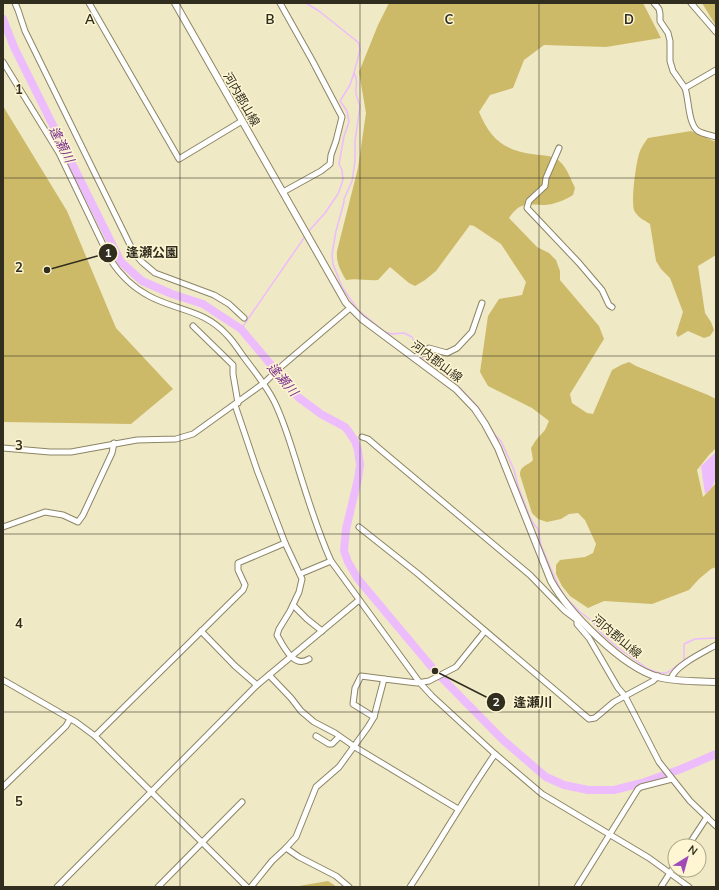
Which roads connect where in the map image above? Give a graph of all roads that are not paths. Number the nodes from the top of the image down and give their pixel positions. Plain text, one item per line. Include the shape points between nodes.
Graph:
1 (15, 3) edge
2 (89, 3) edge
3 (175, 3) edge
4 (280, 3) edge
5 (654, 3) edge
6 (690, 3) edge
7 (716, 32) edge
8 (3, 62) edge
9 (716, 70) edge
10 (685, 88) junction
11 (242, 121) junction
12 (716, 137) edge
13 (559, 148) dead end
14 (283, 192) junction
15 (482, 303) dead end
16 (612, 307) dead end
17 (350, 308) junction
18 (244, 318) dead end
19 (193, 326) dead end
20 (414, 358) junction
21 (265, 382) junction
22 (237, 404) junction
23 (362, 437) dead end
24 (114, 443) junction
25 (3, 448) edge
26 (3, 527) edge
27 (359, 527) dead end
28 (285, 543) junction
29 (331, 561) junction
30 (300, 574) junction
31 (359, 600) junction
32 (293, 605) junction
33 (577, 618) junction
34 (485, 630) junction
35 (201, 631) junction
36 (322, 631) junction
37 (716, 645) edge
38 (291, 657) junction
39 (309, 659) dead end
40 (269, 675) junction
41 (658, 676) junction
42 (384, 679) junction
43 (671, 679) junction
44 (3, 680) edge
45 (716, 682) edge
46 (420, 683) junction
47 (257, 685) junction
48 (625, 696) junction
49 (374, 717) junction
50 (70, 719) junction
51 (95, 736) junction
52 (316, 736) dead end
53 (339, 737) junction
54 (355, 747) junction
55 (494, 754) junction
56 (672, 779) junction
57 (3, 787) edge
58 (151, 792) junction
59 (242, 802) dead end
60 (458, 809) junction
61 (707, 817) junction
62 (716, 826) edge
63 (609, 834) junction
64 (693, 838) edge
65 (203, 843) junction
66 (286, 848) junction
67 (667, 870) edge
68 (667, 877) edge
69 (678, 878) edge
70 (57, 887) edge
71 (158, 887) edge
72 (247, 887) edge
73 (251, 887) edge
74 (349, 887) edge
75 (410, 887) edge
76 (577, 887) edge
77 (661, 887) edge
78 (689, 887) edge

1 - 18 street via 25,31 134,253 155,273 214,295
2 - 11 street via 179,159
3 - 11 main road, 河内郡山線
4 - 14 street via 342,117 330,164
5 - 10 street via 659,9 660,21 668,33 673,71
6 - 7 street
8 - 21 street via 55,146 110,259 120,274 149,296 197,313 216,325
9 - 10 street
10 - 12 street via 695,128
11 - 14 main road, 河内郡山線
13 - 16 street via 545,186 529,201 527,208 579,263 602,290
14 - 17 main road, 河内郡山線
15 - 20 street via 472,332 457,348 447,353 429,348
17 - 20 main road, 河内郡山線
17 - 21 street
19 - 22 street via 233,365
20 - 33 main road, 河内郡山線 via 456,389 486,424 551,581
21 - 22 street
21 - 29 street via 286,431
22 - 24 street via 184,438
22 - 28 street via 257,470
23 - 33 street via 368,439 530,575 565,611
24 - 25 street via 71,452
24 - 26 street via 112,453 78,522 46,512
27 - 34 street
28 - 30 street
28 - 35 street via 238,563 244,587
29 - 30 street
29 - 31 street
30 - 32 street via 301,586
31 - 36 street
31 - 46 street
32 - 36 street
32 - 38 street via 277,633
33 - 41 main road, 河内郡山線 via 639,669
33 - 48 street via 577,624 589,638
34 - 46 street via 456,667
34 - 48 street via 589,719
35 - 47 street
35 - 51 street
36 - 38 street
37 - 43 street via 679,668
38 - 39 street via 302,662
38 - 40 street
40 - 47 street
40 - 53 street via 307,717
41 - 43 main road, 河内郡山線
41 - 48 street
42 - 46 street
42 - 49 street
42 - 49 street via 361,676 355,688 353,704
43 - 45 main road, 河内郡山線
44 - 50 street
46 - 55 street
47 - 58 street
48 - 56 street via 660,763
49 - 54 street
50 - 51 street
50 - 57 street via 66,726
51 - 58 street
52 - 53 street via 329,744
53 - 54 street
54 - 60 street
54 - 66 street via 339,766 316,786 298,832
55 - 60 street
55 - 63 street via 542,794
56 - 61 street
56 - 63 street via 639,788
58 - 65 street
58 - 70 street
59 - 65 street
60 - 75 street
61 - 62 street
61 - 64 street
63 - 67 street
63 - 76 street
65 - 71 street
65 - 72 street
66 - 73 street
66 - 74 street via 336,876
68 - 77 street
69 - 78 street

